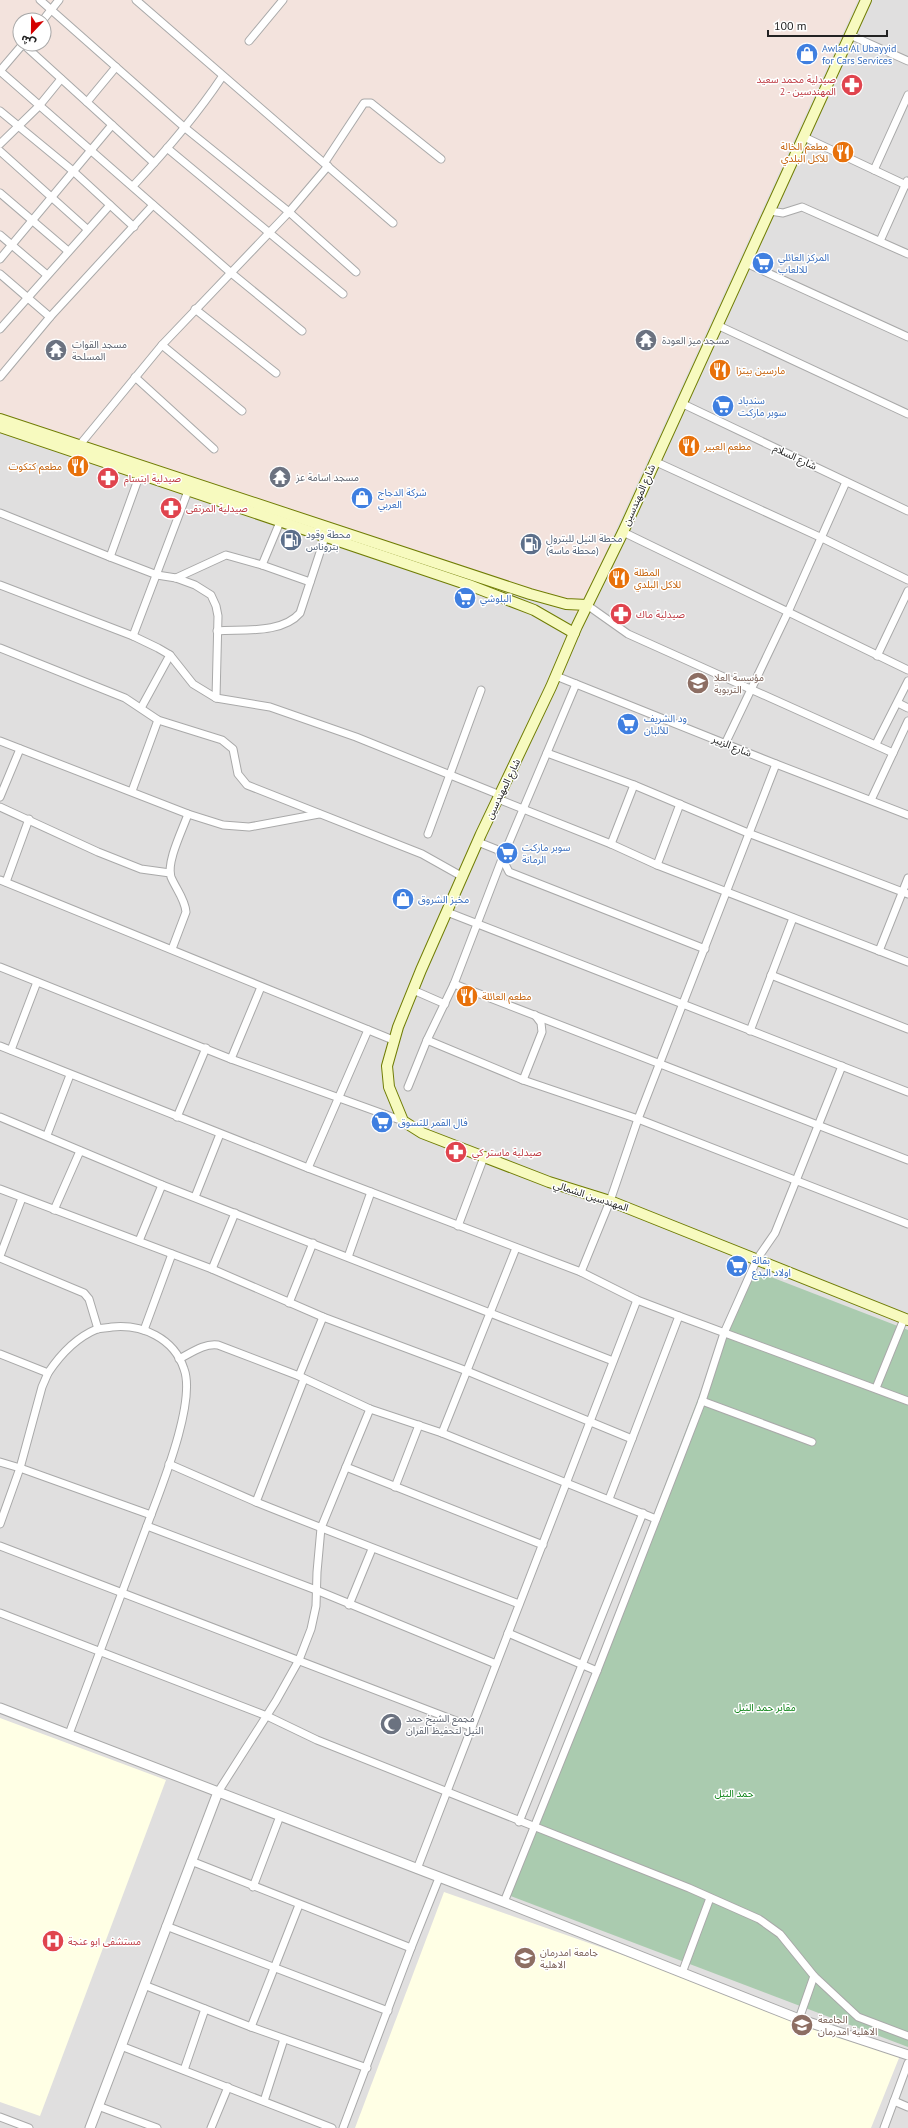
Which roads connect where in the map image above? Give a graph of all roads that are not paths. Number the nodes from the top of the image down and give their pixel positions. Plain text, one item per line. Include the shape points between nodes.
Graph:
1 (40, 0) edge
2 (60, 0) edge
3 (136, 0) edge
4 (282, 0) edge
5 (866, 0) edge
6 (51, 10) junction
7 (850, 35) junction
8 (249, 41) dead end
9 (16, 52) edge
10 (32, 52) edge
11 (908, 61) edge
12 (116, 67) junction
13 (0, 71) edge
14 (222, 76) junction
15 (61, 79) junction
16 (908, 96) edge
17 (87, 102) junction
18 (39, 106) junction
19 (0, 111) edge
20 (112, 125) junction
21 (17, 127) junction
22 (184, 127) junction
23 (804, 137) junction
24 (0, 144) edge
25 (167, 148) junction
26 (90, 150) junction
27 (0, 151) edge
28 (441, 159) dead end
29 (154, 163) junction
30 (327, 164) junction
31 (874, 170) junction
32 (73, 171) junction
33 (907, 182) edge
34 (133, 186) junction
35 (0, 194) edge
36 (51, 198) junction
37 (110, 205) junction
38 (153, 205) junction
39 (770, 211) junction
40 (289, 212) junction
41 (32, 220) junction
42 (393, 223) dead end
43 (134, 227) junction
44 (87, 229) junction
45 (269, 233) junction
46 (0, 234) edge
47 (880, 241) junction
48 (12, 244) junction
49 (68, 251) junction
50 (908, 254) edge
51 (0, 259) edge
52 (746, 263) junction
53 (230, 272) junction
54 (356, 272) dead end
55 (0, 274) edge
56 (47, 275) junction
57 (343, 294) dead end
58 (28, 297) junction
59 (195, 309) junction
60 (50, 317) junction
61 (2, 321) edge
62 (717, 325) junction
63 (0, 329) edge
64 (302, 331) dead end
65 (908, 337) edge
66 (162, 345) junction
67 (276, 373) dead end
68 (0, 377) edge
69 (135, 377) junction
70 (681, 403) junction
71 (242, 411) dead end
72 (908, 414) edge
73 (0, 419) edge
74 (0, 427) edge
75 (77, 448) junction
76 (214, 449) dead end
77 (654, 461) junction
78 (140, 474) junction
79 (846, 482) junction
80 (188, 490) junction
81 (908, 511) edge
82 (0, 513) edge
83 (280, 522) junction
84 (300, 523) junction
85 (623, 532) junction
86 (325, 537) junction
87 (822, 538) junction
88 (110, 557) junction
89 (422, 564) junction
90 (262, 565) junction
91 (157, 575) junction
92 (176, 578) junction
93 (908, 580) edge
94 (310, 582) junction
95 (0, 585) edge
96 (908, 591) edge
97 (587, 605) junction
98 (788, 612) junction
99 (217, 630) junction
100 (574, 633) junction
101 (133, 636) junction
102 (0, 648) edge
103 (170, 655) junction
104 (877, 656) junction
105 (908, 670) edge
106 (556, 676) junction
107 (908, 681) edge
108 (576, 684) junction
109 (752, 688) junction
110 (481, 690) dead end
111 (216, 698) junction
112 (898, 703) junction
113 (141, 708) junction
114 (908, 708) edge
115 (158, 720) junction
116 (908, 721) edge
117 (0, 741) edge
118 (725, 744) junction
119 (876, 744) junction
120 (20, 749) junction
121 (546, 753) junction
122 (893, 753) junction
123 (776, 764) junction
124 (450, 774) junction
125 (634, 785) junction
126 (132, 791) junction
127 (499, 797) junction
128 (0, 798) edge
129 (870, 800) junction
130 (680, 804) junction
131 (0, 807) edge
132 (524, 810) junction
133 (188, 814) junction
134 (319, 814) junction
135 (908, 815) edge
136 (29, 819) junction
137 (748, 832) junction
138 (428, 834) dead end
139 (478, 842) junction
140 (611, 844) junction
141 (502, 858) junction
142 (657, 865) junction
143 (170, 873) junction
144 (463, 877) junction
145 (908, 878) edge
146 (3, 881) edge
147 (727, 892) junction
148 (905, 893) edge
149 (447, 912) junction
150 (793, 918) junction
151 (478, 924) junction
152 (172, 949) junction
153 (705, 949) junction
154 (879, 951) junction
155 (908, 962) edge
156 (0, 967) edge
157 (771, 975) junction
158 (37, 982) junction
159 (454, 984) junction
160 (261, 987) junction
161 (413, 990) junction
162 (445, 1004) junction
163 (682, 1005) junction
164 (535, 1015) junction
165 (908, 1029) edge
166 (368, 1030) junction
167 (750, 1031) junction
168 (393, 1040) junction
169 (427, 1040) junction
170 (0, 1046) edge
171 (206, 1048) junction
172 (11, 1050) junction
173 (231, 1059) junction
174 (659, 1064) junction
175 (842, 1066) junction
176 (70, 1075) junction
177 (523, 1080) junction
178 (408, 1087) dead end
179 (908, 1092) edge
180 (338, 1096) junction
181 (0, 1116) edge
182 (177, 1117) junction
183 (638, 1119) junction
184 (403, 1121) junction
185 (817, 1126) junction
186 (220, 1134) junction
187 (47, 1135) junction
188 (80, 1152) junction
189 (484, 1157) junction
190 (908, 1160) edge
191 (308, 1168) junction
192 (797, 1181) junction
193 (162, 1185) junction
194 (0, 1189) edge
195 (371, 1192) junction
196 (195, 1197) junction
197 (22, 1198) junction
198 (610, 1201) junction
199 (54, 1210) junction
200 (235, 1213) junction
201 (908, 1224) edge
202 (458, 1226) junction
203 (139, 1241) junction
204 (313, 1243) junction
205 (516, 1248) junction
206 (172, 1254) junction
207 (0, 1257) edge
208 (348, 1257) junction
209 (758, 1259) junction
210 (212, 1269) junction
211 (581, 1272) junction
212 (638, 1300) junction
213 (290, 1304) junction
214 (490, 1312) junction
215 (679, 1316) junction
216 (323, 1317) junction
217 (906, 1319) edge
218 (98, 1329) junction
219 (144, 1330) junction
220 (724, 1333) junction
221 (0, 1354) edge
222 (179, 1359) junction
223 (614, 1361) junction
224 (467, 1371) junction
225 (48, 1373) junction
226 (301, 1377) junction
227 (876, 1388) junction
228 (908, 1400) edge
229 (702, 1401) junction
230 (370, 1409) junction
231 (590, 1422) junction
232 (419, 1425) junction
233 (442, 1433) junction
234 (632, 1439) junction
235 (812, 1442) dead end
236 (0, 1462) edge
237 (169, 1464) junction
238 (346, 1467) junction
239 (20, 1468) junction
240 (566, 1482) junction
241 (395, 1486) junction
242 (608, 1499) junction
243 (256, 1502) junction
244 (643, 1513) junction
245 (151, 1515) junction
246 (656, 1519) junction
247 (0, 1524) edge
248 (147, 1526) junction
249 (321, 1528) junction
250 (543, 1545) junction
251 (0, 1546) edge
252 (372, 1549) junction
253 (316, 1590) junction
254 (122, 1592) junction
255 (519, 1604) junction
256 (349, 1605) junction
257 (0, 1613) edge
258 (508, 1633) junction
259 (100, 1653) junction
260 (298, 1660) junction
261 (496, 1664) junction
262 (583, 1666) junction
263 (597, 1671) junction
264 (0, 1708) edge
265 (267, 1716) junction
266 (472, 1727) junction
267 (69, 1734) junction
268 (218, 1792) junction
269 (447, 1792) junction
270 (280, 1816) junction
271 (519, 1822) junction
272 (534, 1827) junction
273 (191, 1862) junction
274 (417, 1869) junction
275 (439, 1878) junction
276 (253, 1887) junction
277 (710, 1898) junction
278 (504, 1902) junction
279 (299, 1905) junction
280 (166, 1926) junction
281 (410, 1948) junction
282 (275, 1967) junction
283 (682, 1973) junction
284 (814, 1976) junction
285 (144, 1985) junction
286 (205, 2009) junction
287 (388, 2011) junction
288 (799, 2019) junction
289 (251, 2027) junction
290 (908, 2036) edge
291 (284, 2039) junction
292 (121, 2046) junction
293 (908, 2056) edge
294 (908, 2063) edge
295 (367, 2068) junction
296 (184, 2070) junction
297 (228, 2087) junction
298 (894, 2100) junction
299 (264, 2101) junction
300 (98, 2106) junction
301 (908, 2107) edge
302 (0, 2117) edge
303 (29, 2128) edge
304 (90, 2128) edge
305 (158, 2128) edge
306 (210, 2128) edge
307 (332, 2128) edge
308 (344, 2128) edge
309 (884, 2128) edge

1 - 6 street
2 - 6 street
3 - 14 street
4 - 8 street
5 - 7 main road, شارع المهندسين
6 - 12 street
7 - 11 street
7 - 23 main road, شارع المهندسين
9 - 13 street
10 - 15 street
12 - 17 street
12 - 22 street
13 - 18 street
14 - 22 street
14 - 30 street
15 - 17 street
15 - 18 street
16 - 31 street
17 - 20 street
18 - 21 street
18 - 26 street
19 - 21 street
20 - 26 street
20 - 29 street
21 - 24 street
21 - 32 street
22 - 25 street
22 - 40 street
23 - 31 street
23 - 39 main road, شارع المهندسين
25 - 29 street
25 - 45 street
26 - 32 street
26 - 34 street
27 - 36 street
28 - 30 street via 370,103 364,103
29 - 34 street
30 - 40 street
30 - 42 street
31 - 33 street
32 - 36 street
32 - 37 street
33 - 47 street
34 - 38 street
35 - 41 street
36 - 41 street
36 - 44 street
37 - 43 street
37 - 44 street
38 - 43 street
38 - 53 street
39 - 47 street via 783,212 802,207
39 - 52 main road, شارع المهندسين
40 - 45 street
40 - 54 street
41 - 48 street
41 - 49 street
43 - 60 street
44 - 49 street
45 - 53 street
45 - 57 street
46 - 48 street
47 - 50 street
48 - 51 street
48 - 56 street
49 - 56 street
52 - 62 main road, شارع المهندسين
52 - 65 street
53 - 59 street
53 - 64 street
55 - 58 street
56 - 58 street
58 - 60 street
58 - 61 street
59 - 66 street
59 - 67 street
60 - 68 street
61 - 63 street
62 - 70 main road, شارع المهندسين
62 - 72 street
66 - 69 street
66 - 71 street
69 - 75 street
69 - 76 street
70 - 77 main road, شارع المهندسين
70 - 79 street, شارع السلام
73 - 75 main road
74 - 75 main road
75 - 78 main road
75 - 84 main road
77 - 85 main road, شارع المهندسين
77 - 87 street
78 - 80 main road
78 - 88 street
79 - 81 street, شارع السلام
79 - 87 street
80 - 83 main road
80 - 91 street
82 - 88 street
83 - 84 main road
83 - 90 street
84 - 86 main road
84 - 89 main road
85 - 97 main road, شارع المهندسين
85 - 98 street
86 - 89 main road
86 - 94 street
87 - 93 street
87 - 98 street
88 - 91 street
89 - 97 main road via 566,604
89 - 100 main road via 534,610
90 - 92 street via 226,554
90 - 94 street
91 - 92 street
91 - 101 street
92 - 99 street via 194,585 211,596 216,606
94 - 99 street via 300,613 288,622 276,627
95 - 101 street
96 - 104 street
97 - 100 main road, شارع المهندسين
97 - 109 street via 628,634
98 - 104 street
98 - 109 street
99 - 111 street
100 - 106 main road, شارع المهندسين
101 - 103 street
102 - 113 street via 125,698
103 - 111 street via 193,684
103 - 113 street
104 - 105 street
106 - 108 street, شارع الزبير
106 - 127 main road, شارع المهندسين
107 - 112 street
108 - 118 street, شارع الزبير
108 - 121 street
109 - 118 street
109 - 119 street
110 - 124 street
111 - 124 street via 270,707
112 - 114 street
112 - 119 street
113 - 115 street
115 - 126 street
115 - 134 street via 227,743 233,749 238,774 244,783
116 - 122 street
117 - 120 street
118 - 123 street, شارع الزبير
119 - 122 street
120 - 126 street
120 - 128 street
121 - 125 street
121 - 132 street
122 - 129 street
123 - 129 street, شارع الزبير
123 - 137 street
124 - 127 street
124 - 138 street
125 - 130 street
125 - 140 street
126 - 133 street
127 - 132 street
127 - 139 main road, شارع المهندسين
129 - 135 street, شارع الزبير
130 - 137 street
130 - 142 street
131 - 136 street
132 - 140 street
132 - 141 street
133 - 134 street via 236,827 249,827
133 - 143 street via 172,859
134 - 144 street via 422,854
136 - 143 street via 98,852 141,869
136 - 146 street
137 - 147 street
137 - 148 street
139 - 141 street via 498,850
139 - 144 main road, شارع المهندسين
140 - 142 street
141 - 151 street
141 - 153 street via 509,872
142 - 147 street
143 - 152 street via 186,912
144 - 149 main road, شارع المهندسين
145 - 148 street
146 - 152 street
147 - 150 street
147 - 153 street
148 - 154 street
149 - 151 street
149 - 161 main road, شارع المهندسين
150 - 154 street
150 - 157 street
151 - 159 street
151 - 163 street
152 - 160 street
153 - 163 street
154 - 155 street
156 - 158 street
157 - 165 street
157 - 167 street
158 - 171 street
158 - 172 street
159 - 162 street
159 - 164 street
160 - 166 street
160 - 173 street
161 - 162 street
161 - 168 main road
162 - 169 street
163 - 167 street
163 - 174 street
164 - 174 street
164 - 177 street via 541,1023 542,1032
166 - 168 street
166 - 180 street
167 - 175 street
168 - 184 main road via 387,1080
169 - 177 street
169 - 178 street
170 - 172 street
171 - 173 street
171 - 182 street
172 - 176 street
173 - 180 street
174 - 183 street
174 - 185 street
175 - 179 street
175 - 185 street
176 - 182 street
176 - 187 street
177 - 183 street
180 - 184 street
180 - 191 street
181 - 187 street
182 - 186 street
183 - 192 street
183 - 198 street
184 - 189 main road, المهندسين الشمالي via 422,1133
185 - 190 street
185 - 192 street
186 - 191 street
186 - 196 street
187 - 188 street
188 - 193 street
188 - 199 street
189 - 198 main road, المهندسين الشمالي via 549,1182
189 - 202 street
191 - 195 street
192 - 201 street
192 - 209 street via 775,1232
193 - 196 street
193 - 203 street
194 - 197 street
195 - 202 street
195 - 208 street
196 - 200 street
197 - 199 street
197 - 207 street
198 - 209 main road, المهندسين الشمالي
198 - 211 street
199 - 203 street
200 - 204 street
200 - 210 street
202 - 205 street
203 - 206 street
204 - 208 street
204 - 213 street
205 - 211 street
205 - 214 street
206 - 210 street
206 - 219 street
207 - 218 street via 84,1293 89,1299
208 - 214 street
209 - 217 main road, المهندسين الشمالي
209 - 220 street
210 - 213 street
211 - 212 street
212 - 215 street
212 - 223 street
213 - 216 street
214 - 223 street
214 - 224 street
215 - 220 street
215 - 234 street
216 - 224 street
216 - 226 street
217 - 227 street
218 - 219 street via 117,1327
218 - 225 street via 71,1345
219 - 222 street via 161,1338
220 - 227 street
220 - 229 street
221 - 225 street
222 - 226 street via 212,1344
222 - 237 street via 185,1369 186,1394
223 - 231 street
224 - 231 street
224 - 233 street
225 - 239 street
226 - 230 street
226 - 243 street
227 - 228 street
229 - 235 street
229 - 246 street
230 - 232 street
230 - 238 street
231 - 234 street
231 - 240 street
232 - 233 street
232 - 241 street
233 - 240 street
234 - 242 street
236 - 239 street
237 - 243 street
237 - 245 street
238 - 241 street
238 - 249 street
239 - 245 street
239 - 247 street
240 - 242 street
240 - 250 street
241 - 250 street
242 - 244 street
243 - 249 street
244 - 246 street
244 - 262 street
245 - 248 street
246 - 263 street
248 - 253 street
248 - 254 street
249 - 252 street
249 - 253 street
250 - 255 street
251 - 254 street
252 - 255 street via 402,1558
252 - 256 street
253 - 256 street
253 - 260 street via 315,1617
254 - 259 street
254 - 260 street
255 - 258 street
256 - 261 street
257 - 259 street
258 - 261 street
258 - 262 street
259 - 265 street
259 - 267 street
260 - 265 street
260 - 266 street
261 - 266 street
262 - 263 street
262 - 271 street
263 - 272 street
264 - 267 street
265 - 268 street
265 - 269 street via 317,1740
266 - 269 street
267 - 268 street
268 - 270 street
268 - 273 street
269 - 271 street
269 - 274 street
270 - 274 street
270 - 276 street
271 - 272 street
272 - 277 street
272 - 278 street
273 - 276 street
273 - 280 street
274 - 275 street
275 - 278 street
275 - 281 street
276 - 279 street
277 - 283 street
277 - 284 street via 759,1919 773,1928
278 - 283 street
279 - 281 street
279 - 282 street
280 - 282 street
280 - 285 street
281 - 287 street
282 - 287 street
282 - 289 street
283 - 288 street
284 - 288 street
284 - 290 street via 858,2017
285 - 286 street
285 - 292 street
286 - 289 street
286 - 296 street
287 - 295 street
288 - 293 street
289 - 291 street
291 - 295 street
291 - 299 street
292 - 296 street
292 - 300 street
294 - 298 street
295 - 308 street
296 - 297 street
297 - 299 street
297 - 306 street
298 - 301 street
298 - 309 street
299 - 307 street
300 - 304 street
300 - 305 street
302 - 303 street

